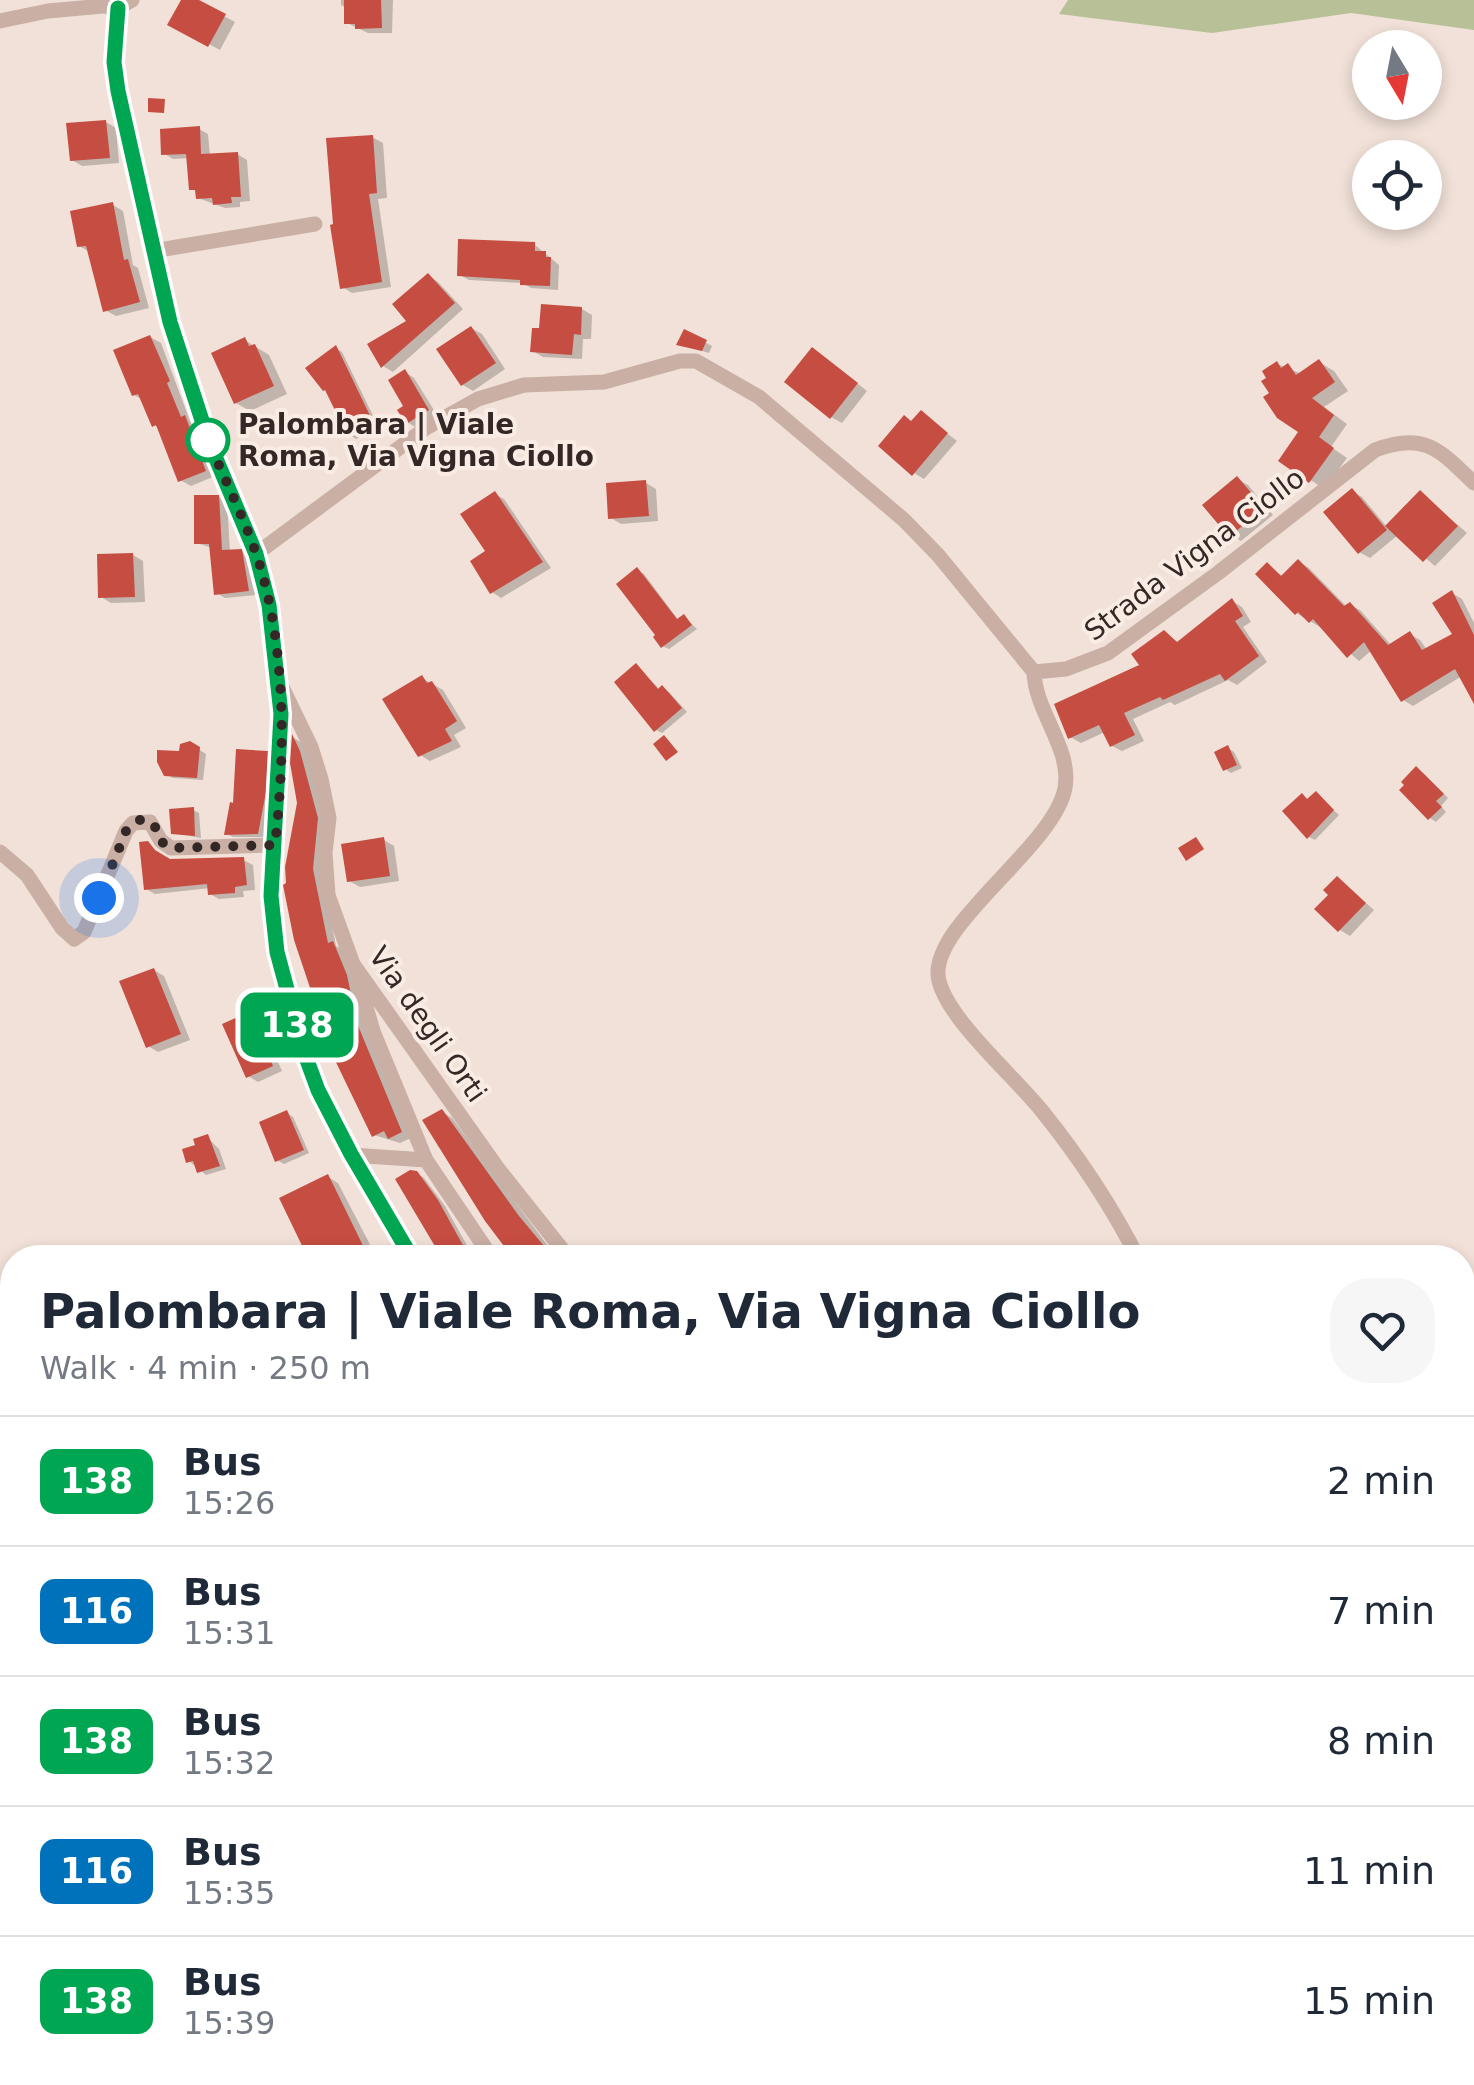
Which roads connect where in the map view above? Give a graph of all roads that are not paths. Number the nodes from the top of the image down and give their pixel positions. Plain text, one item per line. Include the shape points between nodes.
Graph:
1 (112, 3) edge
2 (0, 21) edge
3 (315, 224) dead end
4 (153, 252) junction
5 (1474, 483) edge
6 (256, 554) junction
7 (1034, 672) junction
8 (278, 679) junction
9 (275, 845) junction
10 (0, 852) edge
11 (356, 969) junction
12 (351, 1154) junction
13 (426, 1160) junction
14 (404, 1245) edge
15 (483, 1245) edge
16 (559, 1245) edge
17 (1130, 1245) edge

1 - 2 street
1 - 4 street via 118,91
3 - 4 street
4 - 6 street via 194,400
5 - 7 street, Strada Vigna Ciollo via 1427,444 1375,450 1108,654
6 - 7 street via 426,428 478,399 515,387 604,382 696,361 759,398 904,520
6 - 8 street
7 - 17 street via 1063,761 1062,796 1045,828 953,934 938,975 954,1010 1080,1161
8 - 9 street
8 - 11 street, Via degli Orti via 321,779 329,818 328,895
9 - 10 street via 171,848 150,822 133,823 84,932 74,939 27,875
9 - 12 street via 277,952 311,1070
11 - 13 street via 373,1031
11 - 16 street, Via degli Orti
12 - 13 street
12 - 14 street
13 - 15 street

